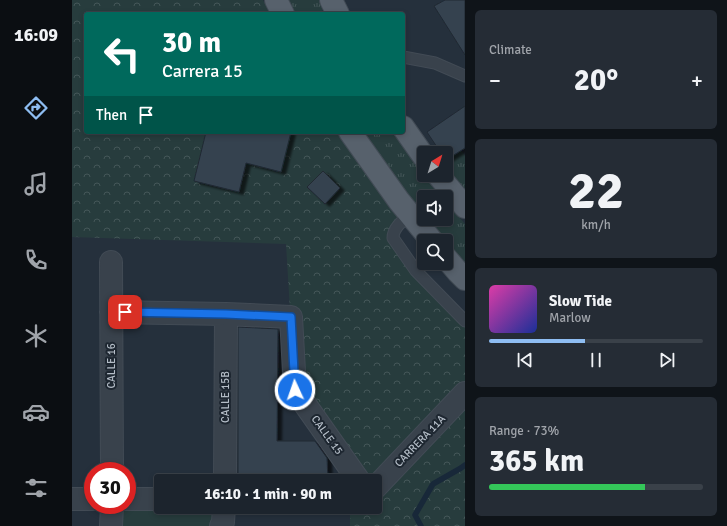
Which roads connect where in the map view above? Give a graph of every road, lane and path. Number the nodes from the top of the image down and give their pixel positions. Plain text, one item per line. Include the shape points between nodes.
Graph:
1 (276, 0) edge
2 (331, 0) edge
3 (282, 12) edge
4 (337, 12) edge
5 (405, 57) edge
6 (465, 76) edge
7 (405, 130) edge
8 (351, 134) edge
9 (417, 147) edge
10 (444, 182) edge
11 (465, 207) edge
12 (410, 215) junction
13 (426, 234) edge
14 (111, 262) dead end
15 (453, 266) edge
16 (465, 279) edge
17 (111, 312) junction
18 (226, 314) junction
19 (465, 321) edge
20 (465, 393) edge
21 (112, 462) edge
22 (225, 474) edge
23 (355, 474) edge
24 (382, 481) edge
25 (72, 498) edge
26 (84, 499) edge
27 (136, 499) edge
28 (154, 499) edge
29 (112, 514) edge
30 (224, 514) edge
31 (111, 526) edge
32 (221, 526) edge

1 - 3 main road
2 - 4 main road
5 - 6 lane via 434,63
7 - 9 main road
8 - 12 main road
10 - 11 main road
12 - 13 main road
12 - 19 lane via 398,226 393,234 394,238 416,271
14 - 17 street, CALLE 16
15 - 16 main road
17 - 18 street
17 - 21 street, CALLE 16
18 - 22 street, CALLE 15B
18 - 23 street, CALLE 15 via 291,317 295,390
20 - 24 street, CARRERA 11A
25 - 26 street
27 - 28 street
29 - 31 street
30 - 32 street

